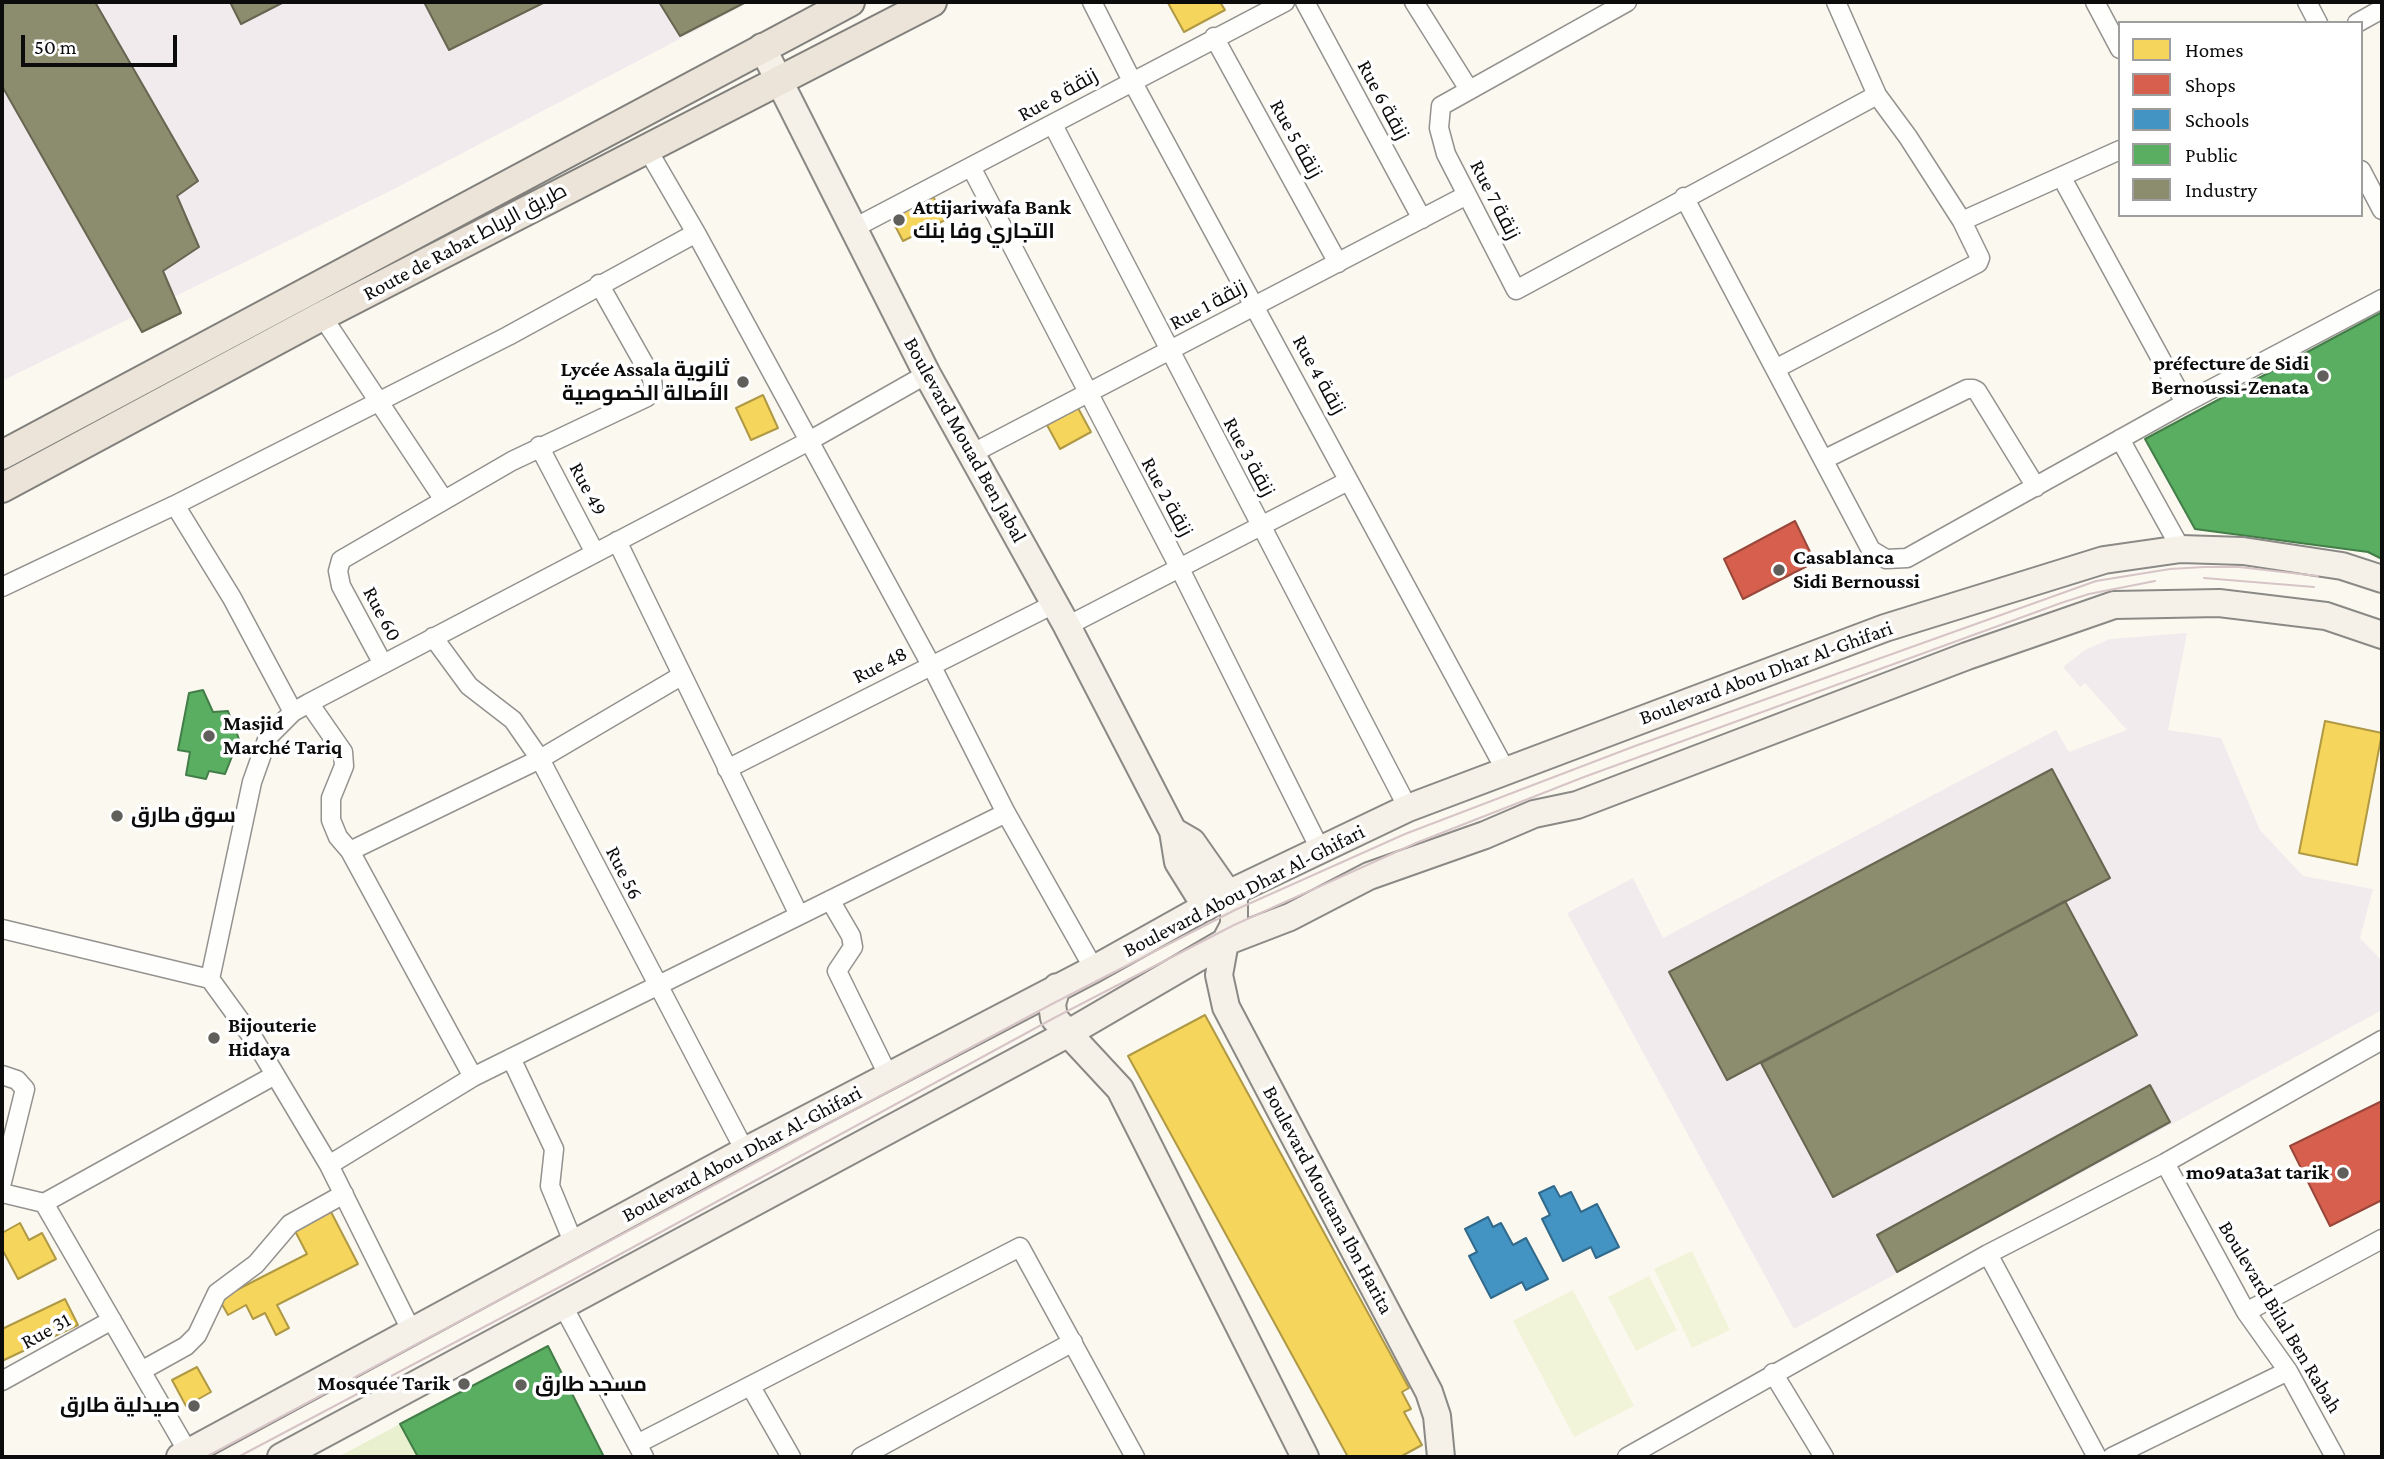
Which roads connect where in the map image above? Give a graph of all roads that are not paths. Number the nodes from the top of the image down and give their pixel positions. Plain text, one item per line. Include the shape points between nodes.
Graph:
1 (850, 2) edge
2 (932, 2) edge
3 (1092, 2) edge
4 (1284, 2) edge
5 (1305, 2) edge
6 (1414, 2) edge
7 (1627, 2) edge
8 (1836, 2) edge
9 (2095, 2) edge
10 (2307, 2) edge
11 (2382, 9) edge
12 (2317, 21) edge
13 (2361, 21) edge
14 (1214, 37) junction
15 (2118, 45) edge
16 (762, 47) junction
17 (778, 80) junction
18 (1132, 81) junction
19 (1468, 88) junction
20 (1877, 95) junction
21 (1053, 125) junction
22 (646, 147) junction
23 (2118, 151) edge
24 (971, 167) junction
25 (2363, 174) edge
26 (2062, 178) junction
27 (1465, 196) junction
28 (1684, 197) junction
29 (2382, 210) edge
30 (1422, 219) junction
31 (1962, 221) junction
32 (854, 228) junction
33 (695, 233) junction
34 (1338, 262) junction
35 (598, 284) junction
36 (2382, 299) edge
37 (1254, 306) junction
38 (322, 316) junction
39 (1170, 351) junction
40 (1777, 368) junction
41 (927, 374) junction
42 (1087, 394) junction
43 (377, 400) junction
44 (2185, 403) junction
45 (2120, 439) junction
46 (809, 442) junction
47 (540, 446) junction
48 (971, 454) junction
49 (2, 455) edge
50 (1825, 460) junction
51 (1348, 481) junction
52 (2035, 487) junction
53 (2, 488) edge
54 (444, 500) junction
55 (175, 505) junction
56 (1260, 527) junction
57 (617, 541) junction
58 (2181, 549) junction
59 (595, 553) junction
60 (1179, 567) junction
61 (2382, 579) edge
62 (2, 587) edge
63 (1061, 615) junction
64 (2382, 635) edge
65 (433, 637) junction
66 (383, 664) junction
67 (931, 665) junction
68 (681, 677) junction
69 (309, 703) junction
70 (293, 712) junction
71 (540, 759) junction
72 (727, 769) junction
73 (1506, 771) junction
74 (1408, 808) junction
75 (1006, 813) junction
76 (1173, 831) junction
77 (1321, 849) junction
78 (350, 851) junction
79 (1230, 894) junction
80 (830, 900) junction
81 (1206, 907) junction
82 (799, 915) junction
83 (2, 929) edge
84 (1225, 942) junction
85 (1094, 969) junction
86 (210, 979) junction
87 (657, 987) junction
88 (1057, 987) junction
89 (1067, 1034) junction
90 (2382, 1040) edge
91 (511, 1058) junction
92 (2, 1075) edge
93 (275, 1075) junction
94 (472, 1077) junction
95 (889, 1077) junction
96 (745, 1151) junction
97 (2165, 1163) junction
98 (329, 1164) junction
99 (2, 1182) edge
100 (2, 1193) edge
101 (344, 1194) junction
102 (44, 1203) junction
103 (2382, 1239) edge
104 (575, 1244) junction
105 (1988, 1254) junction
106 (563, 1306) junction
107 (2246, 1312) junction
108 (112, 1320) junction
109 (412, 1332) junction
110 (1073, 1342) junction
111 (141, 1371) junction
112 (2288, 1371) junction
113 (1773, 1373) junction
114 (2, 1381) edge
115 (751, 1387) junction
116 (641, 1450) edge
117 (184, 1455) edge
118 (281, 1457) edge
119 (791, 1457) edge
120 (861, 1457) edge
121 (1135, 1457) edge
122 (1305, 1457) edge
123 (1441, 1457) edge
124 (1627, 1457) edge
125 (1824, 1457) edge
126 (2097, 1457) edge
127 (2112, 1457) edge
128 (2335, 1457) edge

1 - 16 main road, Route de Rabat طريق الرباط
2 - 17 main road, Route de Rabat طريق الرباط
3 - 18 street, Rue 4 زنقة
4 - 14 street, Rue 8 زنقة
5 - 30 street, Rue 6 زنقة
6 - 19 street
7 - 19 street
8 - 20 street
9 - 15 street
10 - 12 street
11 - 13 street
14 - 18 street, Rue 8 زنقة
14 - 34 street, Rue 5 زنقة
16 - 17 street, Boulevard Mouad Ben Jabal
16 - 49 main road, Route de Rabat طريق الرباط
17 - 22 main road, Route de Rabat طريق الرباط
17 - 32 street, Boulevard Mouad Ben Jabal
18 - 21 street, Rue 8 زنقة
18 - 37 street, Rue 4 زنقة
19 - 27 street, Rue 7 زنقة via 1441,106 1439,128
20 - 28 street
20 - 31 street
21 - 24 street, Rue 8 زنقة
21 - 39 street, Rue 3 زنقة
22 - 33 street
22 - 38 main road, Route de Rabat طريق الرباط
23 - 26 street
24 - 32 street, Rue 8 زنقة
24 - 42 street, Rue 2 زنقة
25 - 29 street
26 - 31 street
26 - 44 street
27 - 28 street, Rue 7 زنقة via 1516,290
27 - 30 street, Rue 1 زنقة
28 - 40 street
30 - 34 street, Rue 1 زنقة
31 - 40 street via 1980,253 1978,263
32 - 41 street, Boulevard Mouad Ben Jabal
33 - 35 street
33 - 46 street
34 - 37 street, Rue 1 زنقة
35 - 43 street
35 - 47 street via 653,388 648,397
36 - 44 street
37 - 39 street, Rue 1 زنقة
37 - 51 street, Rue 4 زنقة
38 - 43 street
38 - 53 main road, Route de Rabat طريق الرباط
39 - 42 street, Rue 1 زنقة
39 - 56 street, Rue 3 زنقة
40 - 50 street
41 - 46 street
41 - 48 street, Boulevard Mouad Ben Jabal
42 - 48 street, Rue 1 زنقة
42 - 60 street, Rue 2 زنقة
43 - 54 street
43 - 55 street
44 - 45 street
45 - 52 street
45 - 58 street
46 - 57 street
46 - 67 street
47 - 54 street
47 - 59 street, Rue 49
48 - 63 street, Boulevard Mouad Ben Jabal
50 - 52 street via 1973,389
50 - 52 street via 1871,551 1886,559 1907,558
51 - 56 street, Rue 48
51 - 73 street, Rue 4 زنقة
54 - 66 street, Rue 60 via 341,560 341,586
55 - 62 street
55 - 70 street
56 - 60 street, Rue 48
56 - 74 street, Rue 3 زنقة
57 - 59 street
57 - 68 street
58 - 61 street, Boulevard Abou Dhar Al-Ghifari via 2256,553 2342,566
58 - 73 street, Boulevard Abou Dhar Al-Ghifari via 2104,560 1885,628
59 - 65 street
60 - 63 street, Rue 48
60 - 77 street, Rue 2 زنقة
63 - 67 street, Rue 48
63 - 76 street, Boulevard Mouad Ben Jabal
64 - 84 street, Boulevard Abou Dhar Al-Ghifari via 2326,616 2218,603 2114,605 1577,805 1534,814 1369,876 1290,917
65 - 66 street
65 - 71 street, Rue 56 via 469,686 513,720
66 - 69 street
67 - 72 street, Rue 48
67 - 75 street
68 - 71 street
68 - 72 street
69 - 70 street
69 - 78 street via 343,752 344,766 331,798 331,820
70 - 86 street via 268,737 257,764
71 - 78 street
71 - 87 street, Rue 56
72 - 82 street
73 - 74 street, Boulevard Abou Dhar Al-Ghifari
74 - 77 street, Boulevard Abou Dhar Al-Ghifari
75 - 80 street
75 - 85 street
76 - 79 street, Boulevard Mouad Ben Jabal via 1192,842
76 - 81 street, Boulevard Mouad Ben Jabal via 1178,862
77 - 79 street, Boulevard Abou Dhar Al-Ghifari
78 - 94 street
79 - 81 street, Boulevard Abou Dhar Al-Ghifari
79 - 84 street, Boulevard Moutana Ibn Harita via 1235,917
80 - 82 street
80 - 95 street via 853,947 836,971
81 - 85 street, Boulevard Abou Dhar Al-Ghifari
82 - 87 street
83 - 86 street
84 - 89 street, Boulevard Abou Dhar Al-Ghifari
84 - 123 street, Boulevard Moutana Ibn Harita via 1219,975 1226,1007 1429,1392 1437,1416
85 - 88 street, Boulevard Abou Dhar Al-Ghifari
86 - 93 street
87 - 91 street
87 - 96 street, Rue 56
88 - 89 street via 1054,1018
88 - 95 street, Boulevard Abou Dhar Al-Ghifari
89 - 106 street, Boulevard Abou Dhar Al-Ghifari
89 - 122 street via 1119,1089
90 - 97 street
91 - 94 street
91 - 104 street via 555,1149 550,1186
92 - 99 street via 17,1080 25,1089
93 - 98 street
93 - 102 street
94 - 98 street
95 - 96 street, Boulevard Abou Dhar Al-Ghifari
96 - 104 street, Boulevard Abou Dhar Al-Ghifari
97 - 105 street
97 - 107 street, Boulevard Bilal Ben Rabah
98 - 101 street
100 - 102 street
101 - 109 street
101 - 111 street via 290,1224 256,1264 217,1293 197,1335 186,1346
102 - 108 street
103 - 107 street
104 - 109 street, Boulevard Abou Dhar Al-Ghifari
105 - 113 street
105 - 126 street
106 - 116 street
106 - 118 street, Boulevard Abou Dhar Al-Ghifari
107 - 112 street, Boulevard Bilal Ben Rabah
108 - 111 street
108 - 114 street, Rue 31
109 - 117 street, Boulevard Abou Dhar Al-Ghifari
110 - 115 street via 1020,1247
110 - 120 street
110 - 121 street
111 - 117 street
112 - 127 street
112 - 128 street, Boulevard Bilal Ben Rabah
113 - 124 street
113 - 125 street
115 - 116 street
115 - 119 street

